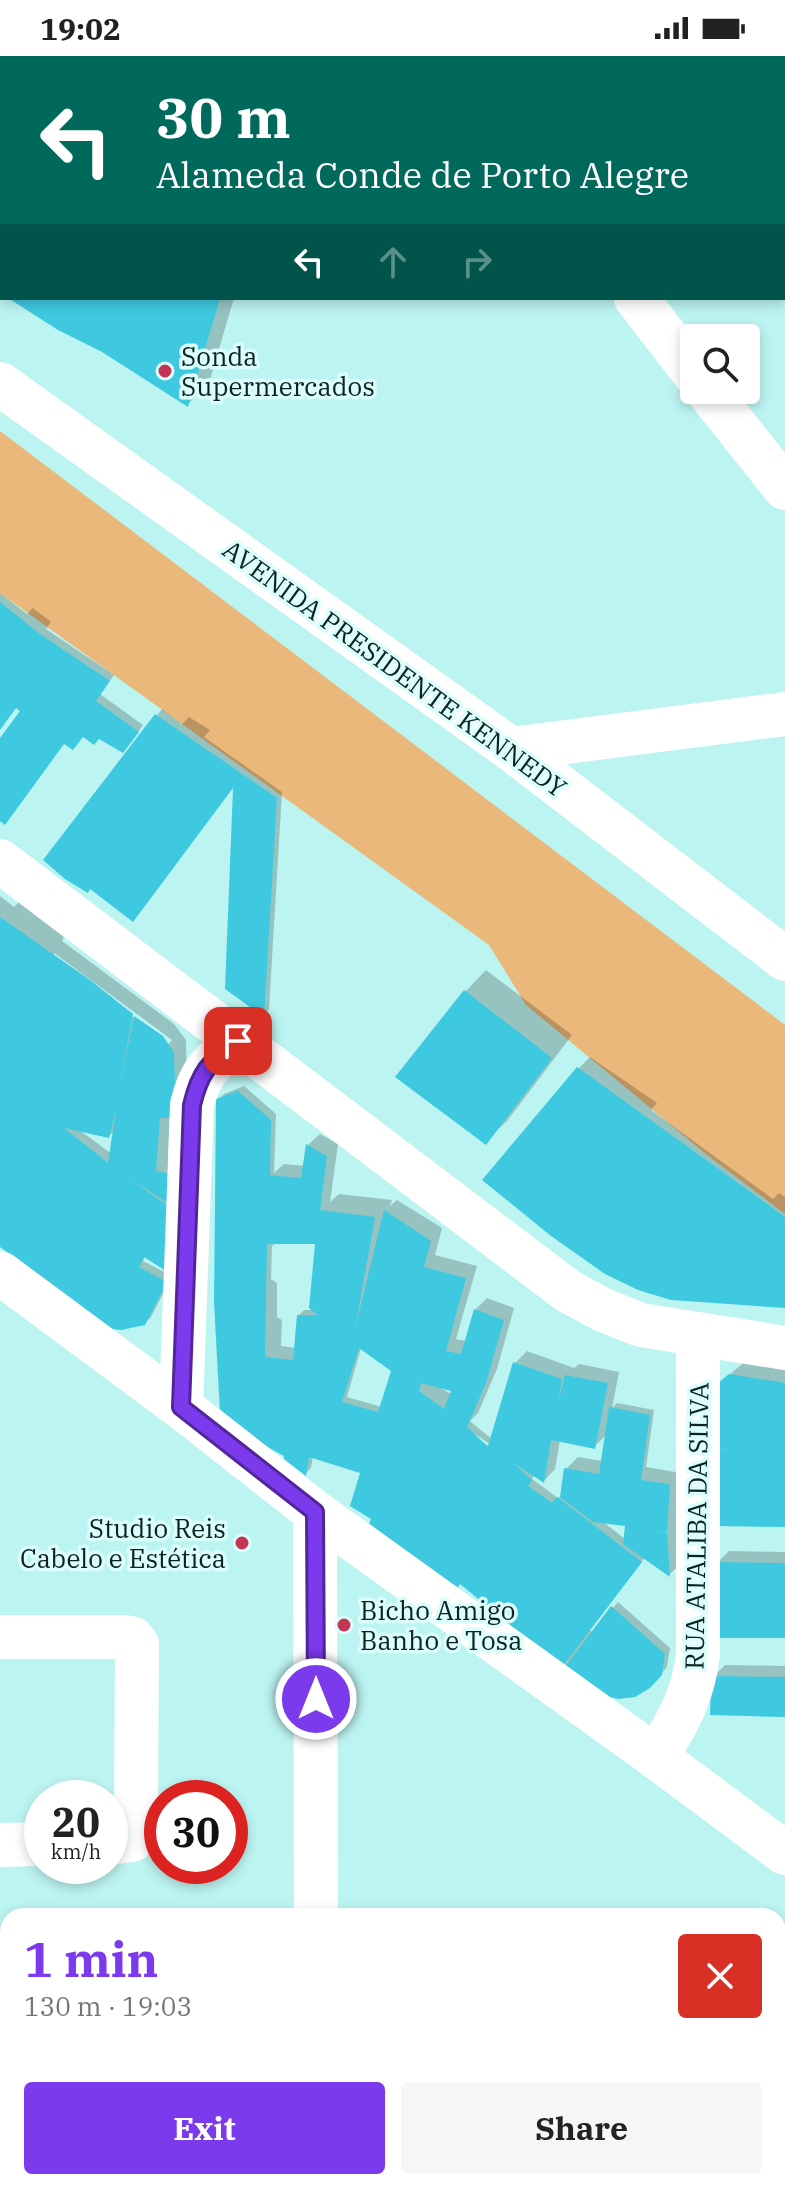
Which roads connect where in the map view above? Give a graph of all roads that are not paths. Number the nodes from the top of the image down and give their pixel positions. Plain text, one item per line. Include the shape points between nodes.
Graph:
1 (638, 300) edge
2 (680, 355) edge
3 (0, 384) edge
4 (718, 404) edge
5 (785, 488) edge
6 (785, 714) edge
7 (511, 749) junction
8 (0, 861) edge
9 (785, 959) edge
10 (238, 1041) junction
11 (0, 1273) edge
12 (698, 1335) junction
13 (785, 1348) edge
14 (181, 1407) junction
15 (315, 1512) junction
16 (0, 1637) edge
17 (656, 1757) junction
18 (128, 1841) edge
19 (24, 1844) edge
20 (0, 1845) edge
21 (785, 1853) edge
22 (316, 1908) edge

1 - 2 main road
3 - 7 main road, AVENIDA PRESIDENTE KENNEDY
4 - 5 main road
6 - 7 main road
7 - 9 main road, AVENIDA PRESIDENTE KENNEDY
8 - 10 main road
10 - 12 main road via 568,1291 641,1325
10 - 14 main road via 207,1065 192,1105
11 - 14 main road
12 - 13 main road
12 - 17 main road, RUA ATALIBA DA SILVA via 698,1655 687,1704
14 - 15 main road
15 - 17 main road
15 - 22 main road
16 - 18 main road via 124,1637 137,1644 136,1832
17 - 21 main road
19 - 20 main road

